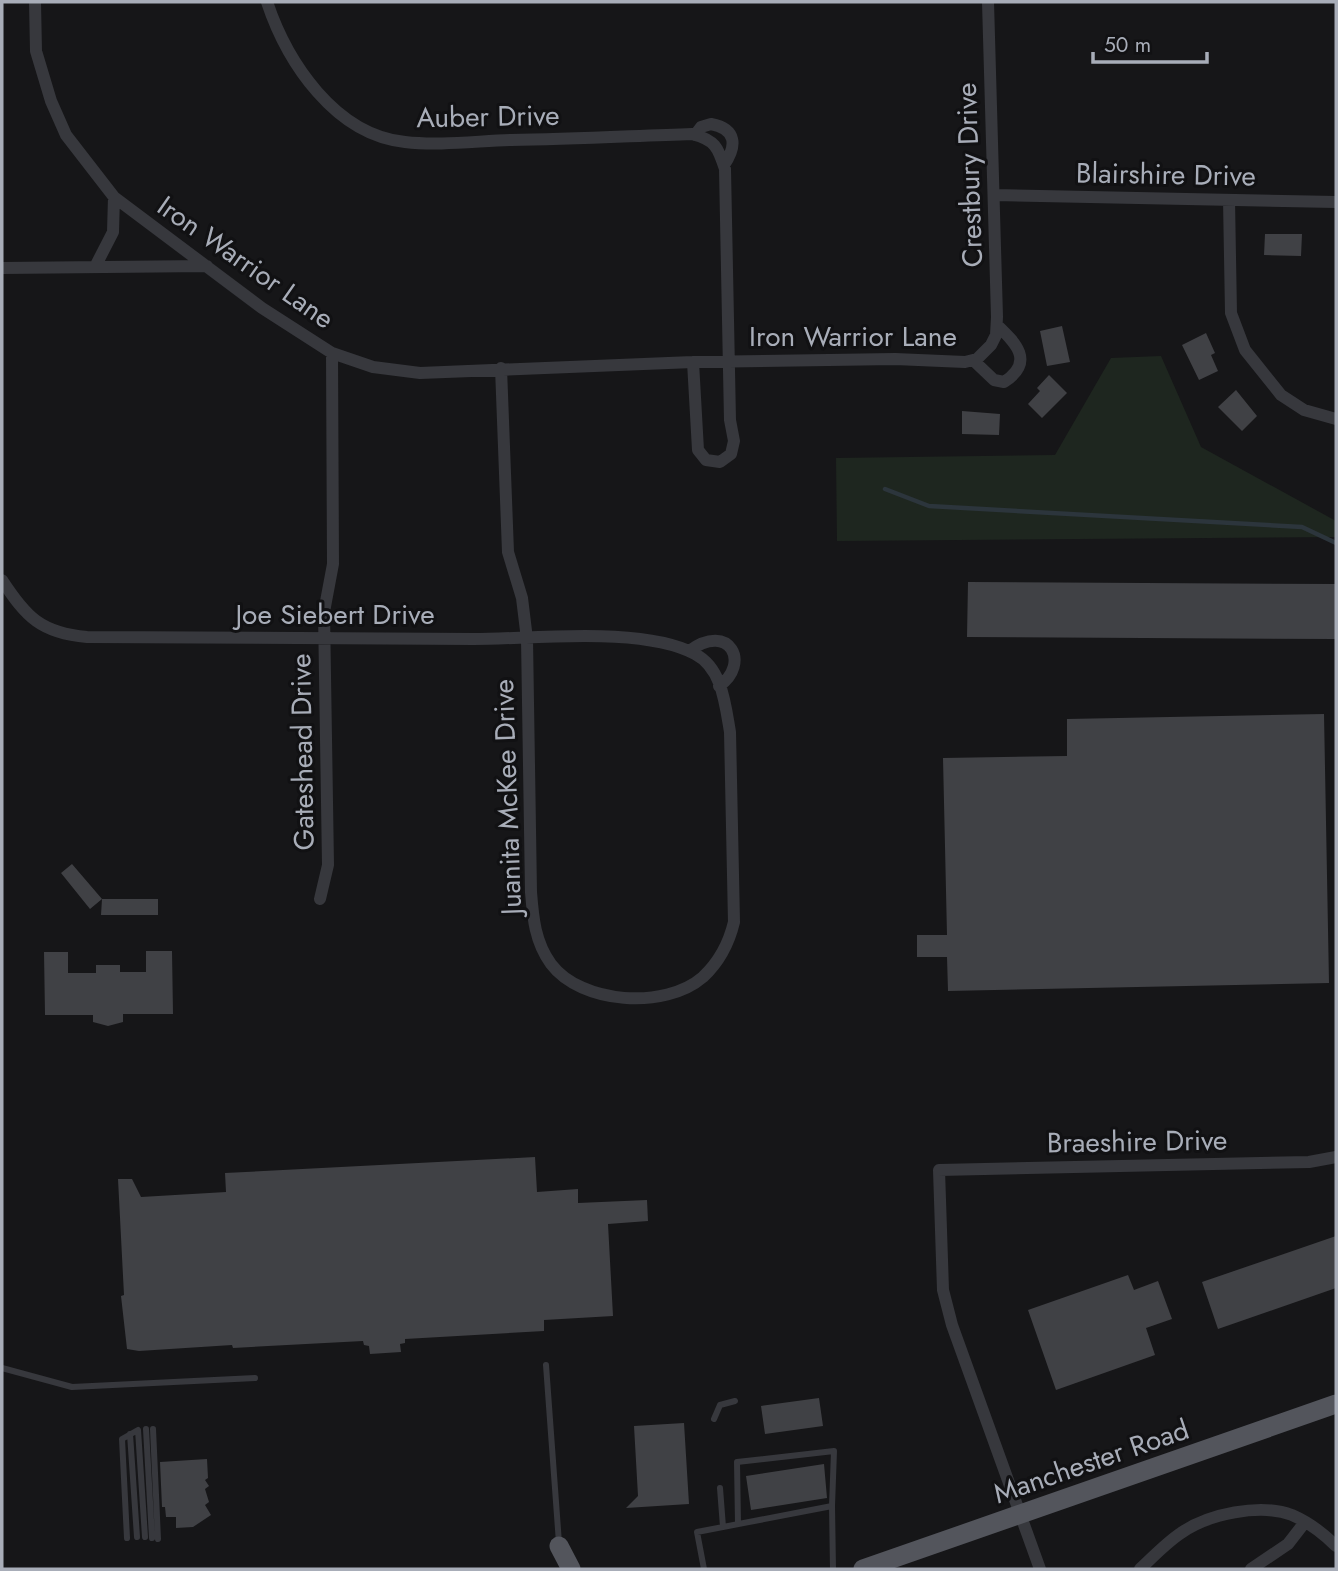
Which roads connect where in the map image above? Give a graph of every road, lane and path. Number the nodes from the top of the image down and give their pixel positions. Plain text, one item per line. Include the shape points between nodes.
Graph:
1 (35, 2) edge
2 (267, 2) edge
3 (988, 2) edge
4 (994, 195) junction
5 (114, 197) junction
6 (1229, 200) junction
7 (1336, 202) edge
8 (207, 266) junction
9 (95, 267) junction
10 (2, 268) edge
11 (996, 325) junction
12 (332, 353) junction
13 (975, 359) junction
14 (693, 362) junction
15 (730, 362) junction
16 (501, 368) junction
17 (1336, 419) edge
18 (2, 580) edge
19 (325, 639) junction
20 (527, 639) junction
21 (689, 651) junction
22 (712, 665) joint
23 (719, 686) junction
24 (320, 899) dead end
25 (1336, 1157) edge
26 (546, 1365) dead end
27 (2, 1368) edge
28 (255, 1378) dead end
29 (735, 1401) dead end
30 (1336, 1404) edge
31 (714, 1419) dead end
32 (150, 1429) dead end
33 (130, 1434) junction
34 (720, 1488) dead end
35 (832, 1506) junction
36 (1020, 1515) junction
37 (1305, 1522) junction
38 (738, 1524) junction
39 (723, 1527) junction
40 (136, 1537) dead end
41 (127, 1538) dead end
42 (559, 1546) junction
43 (1336, 1546) edge
44 (555, 1569) edge
45 (561, 1569) edge
46 (570, 1569) edge
47 (704, 1569) edge
48 (833, 1569) edge
49 (863, 1569) edge
50 (1040, 1569) edge
51 (1140, 1569) edge
52 (1251, 1569) edge

1 - 5 street, Iron Warrior Lane via 36,51 51,101 66,135
2 - 15 street, Auber Drive via 295,64 324,97 348,120 404,142 695,135 710,139 718,146 724,165
3 - 4 street, Crestbury Drive
4 - 6 street, Blairshire Drive
4 - 11 street, Crestbury Drive
5 - 8 street, Iron Warrior Lane
5 - 9 street via 113,232
6 - 7 street, Blairshire Drive
6 - 17 street via 1231,313 1245,350 1281,395 1304,410
8 - 9 street
8 - 12 street, Iron Warrior Lane
9 - 10 street
11 - 13 street, Crestbury Drive via 991,345
11 - 13 street via 1020,352 1014,374 1004,382 994,380
12 - 16 street, Iron Warrior Lane via 373,367 420,373
12 - 19 street, Gateshead Drive via 333,564 324,612
13 - 15 street, Iron Warrior Lane
14 - 15 street, Iron Warrior Lane
14 - 15 street, Iron Warrior Lane via 698,450 706,460 720,462 734,448
14 - 16 street, Iron Warrior Lane
16 - 20 street, Juanita McKee Drive via 506,531 511,570 526,613
18 - 19 street, Joe Siebert Drive via 21,610 62,635
19 - 20 street, Joe Siebert Drive
19 - 24 street, Gateshead Drive via 328,865
20 - 21 street, Joe Siebert Drive via 653,640
20 - 23 street, Juanita McKee Drive via 534,923 540,946 552,965 574,984 597,994 616,998 672,992 701,978 730,940 734,922 730,732
21 - 22 street, Joe Siebert Drive
21 - 23 street via 712,640 730,645 733,665
22 - 23 street, Juanita McKee Drive
25 - 36 street, Braeshire Drive via 939,1170 943,1290
26 - 42 lane
27 - 28 lane via 72,1387
29 - 31 lane via 720,1405
30 - 36 main road, Manchester Road
32 - 33 lane via 151,1538 138,1430
33 - 40 lane
33 - 41 lane via 121,1439
34 - 39 lane
35 - 38 lane
35 - 38 lane via 834,1451 737,1462
35 - 48 lane
36 - 49 main road, Manchester Road
36 - 50 street
37 - 43 street
37 - 51 street via 1275,1511 1218,1517 1183,1532
37 - 52 street via 1288,1544
38 - 39 lane
39 - 47 lane via 697,1532
42 - 44 main road
42 - 45 lane
42 - 46 main road

